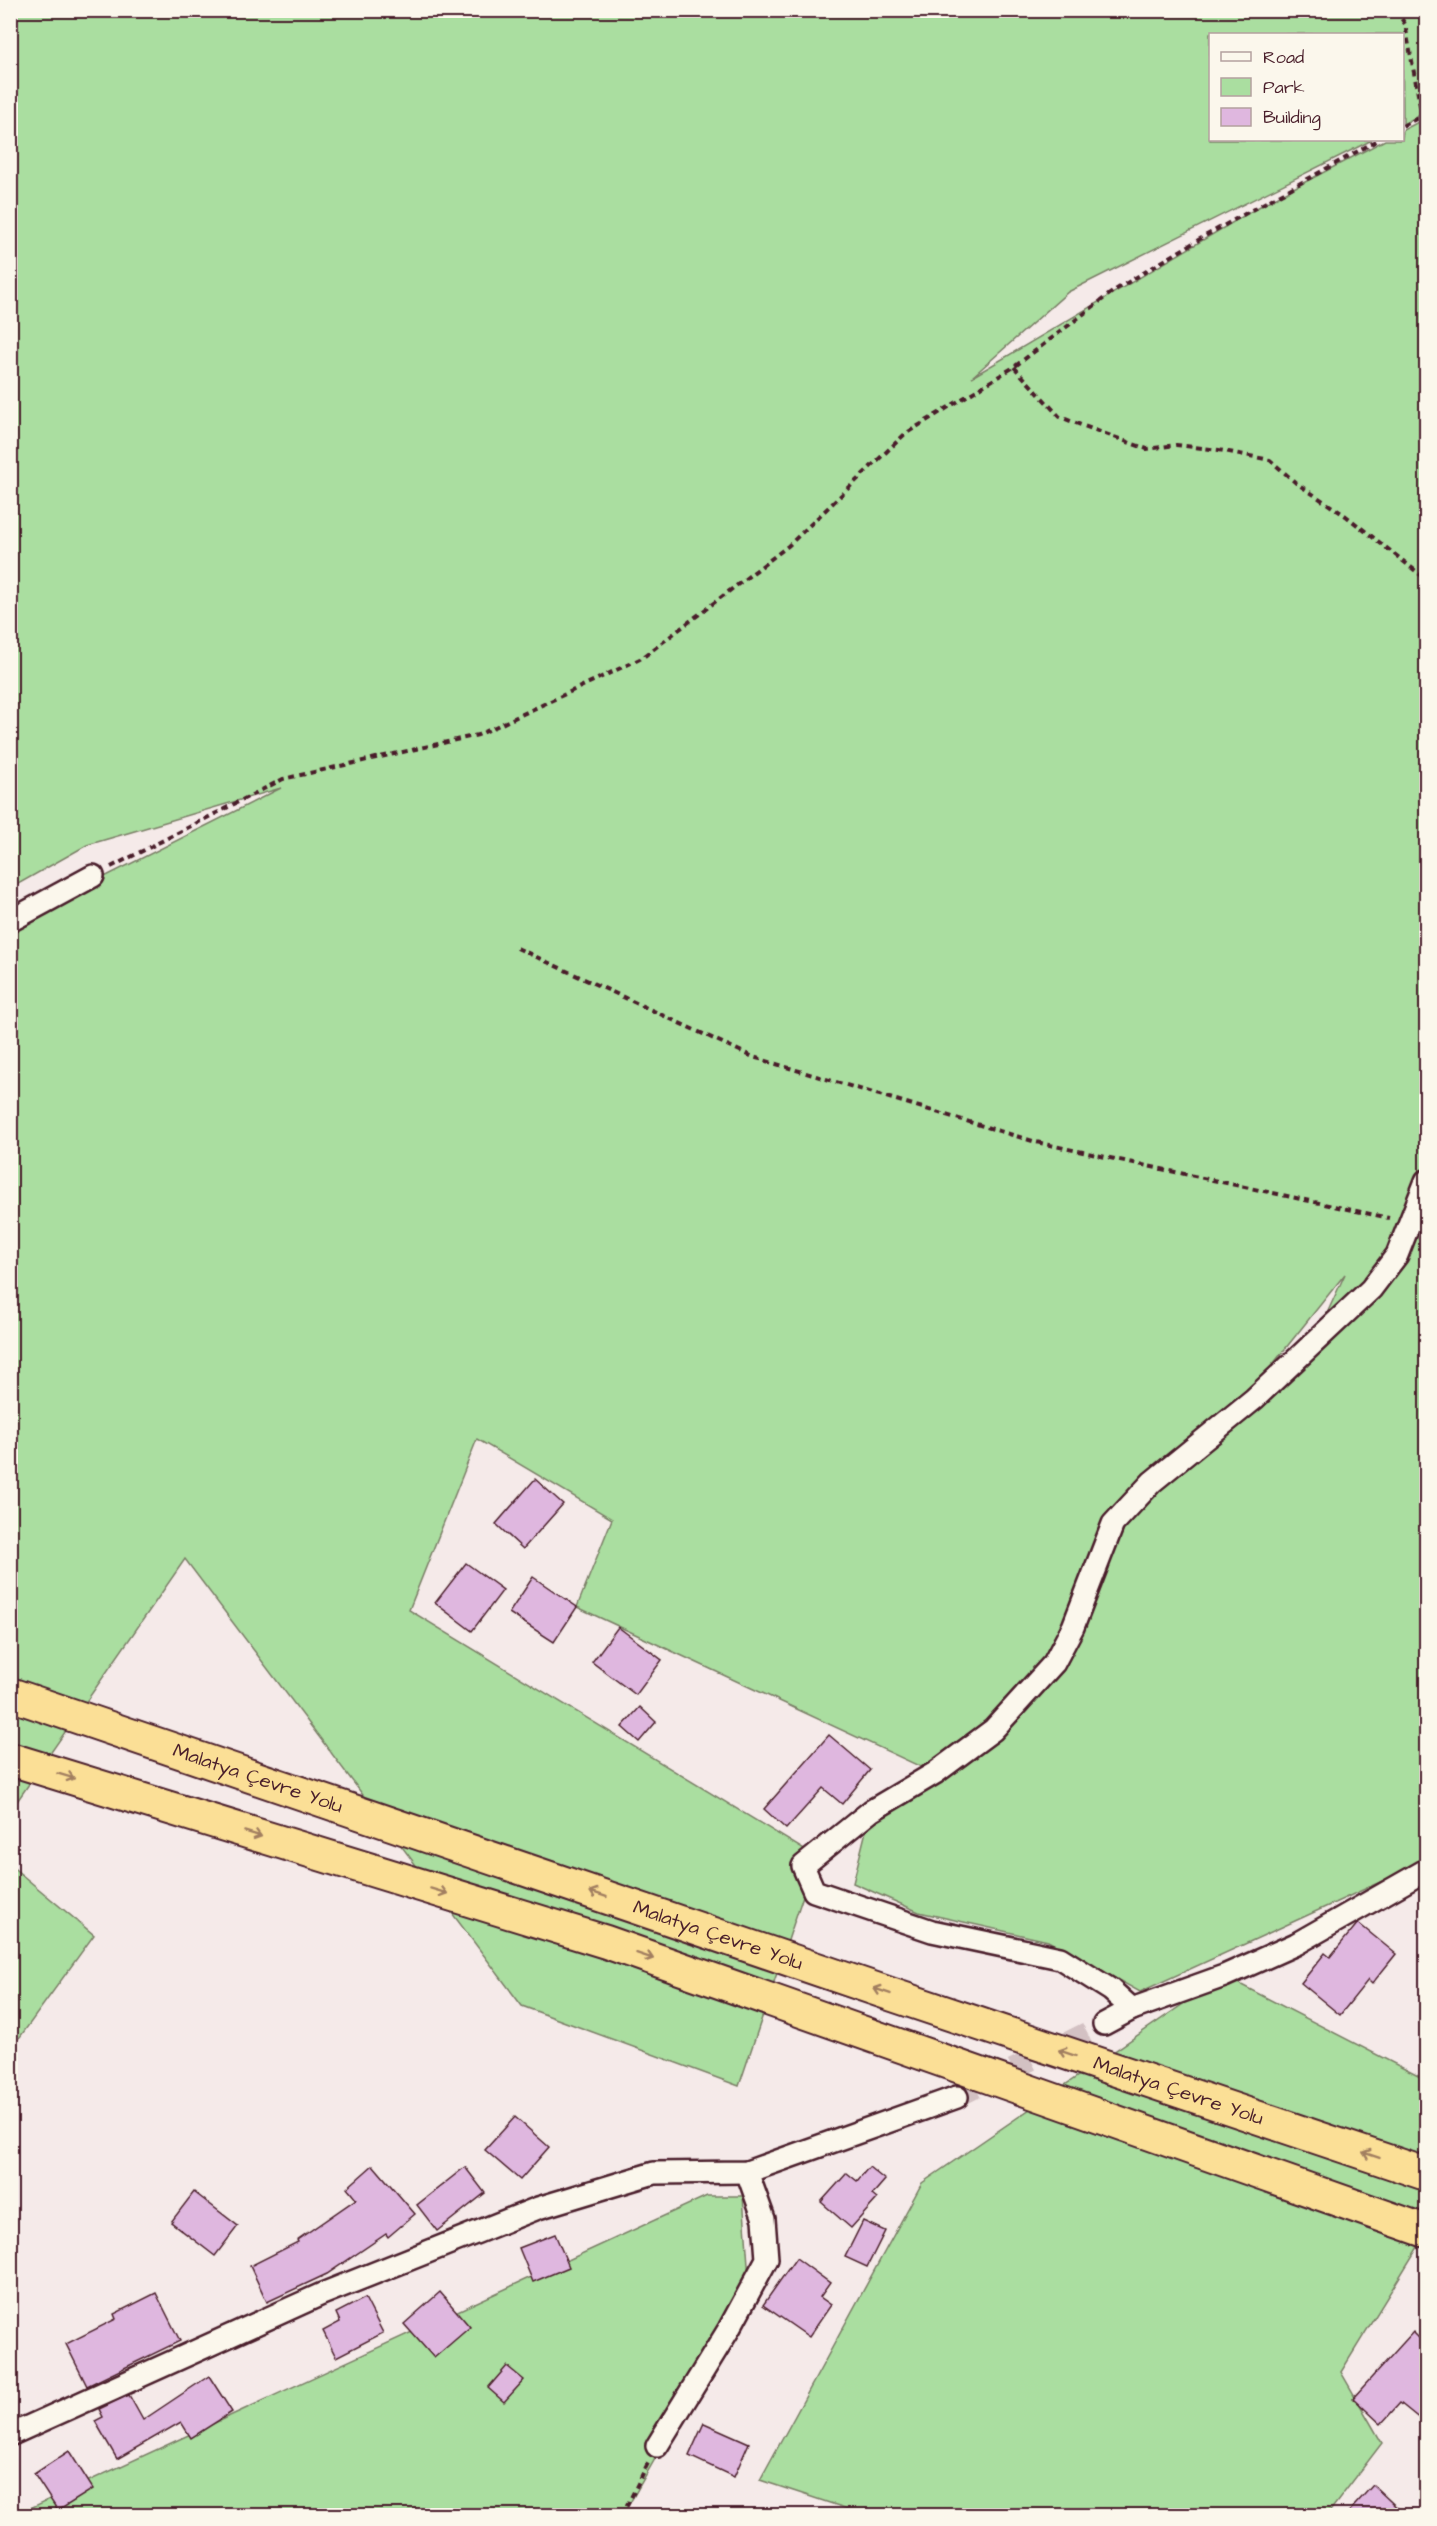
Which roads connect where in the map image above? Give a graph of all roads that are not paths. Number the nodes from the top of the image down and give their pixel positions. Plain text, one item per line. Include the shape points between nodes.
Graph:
1 (93, 876) road end
2 (10, 921) edge
3 (1426, 1181) edge
4 (10, 1694) edge
5 (10, 1759) edge
6 (1426, 1870) edge
7 (1132, 2009) junction
8 (1104, 2024) tunnel mouth
9 (957, 2097) tunnel mouth
10 (747, 2172) junction
11 (1426, 2174) edge
12 (1426, 2231) edge
13 (10, 2435) edge
14 (657, 2446) road end

1 - 2 street
3 - 7 street via 1397,1255 1371,1289 1254,1399 1152,1482 1113,1524 1073,1627 1054,1664 993,1730 935,1773 871,1810 803,1866 814,1891 932,1931 1060,1958 1111,1990
11 -> 4 highway, Malatya Çevre Yolu
5 -> 12 highway via 606,1942
6 - 7 street via 1296,1944 1224,1977
7 - 8 street
9 - 10 street
10 - 13 street via 654,2173 538,2208 322,2294
10 - 14 street via 764,2218 767,2259

